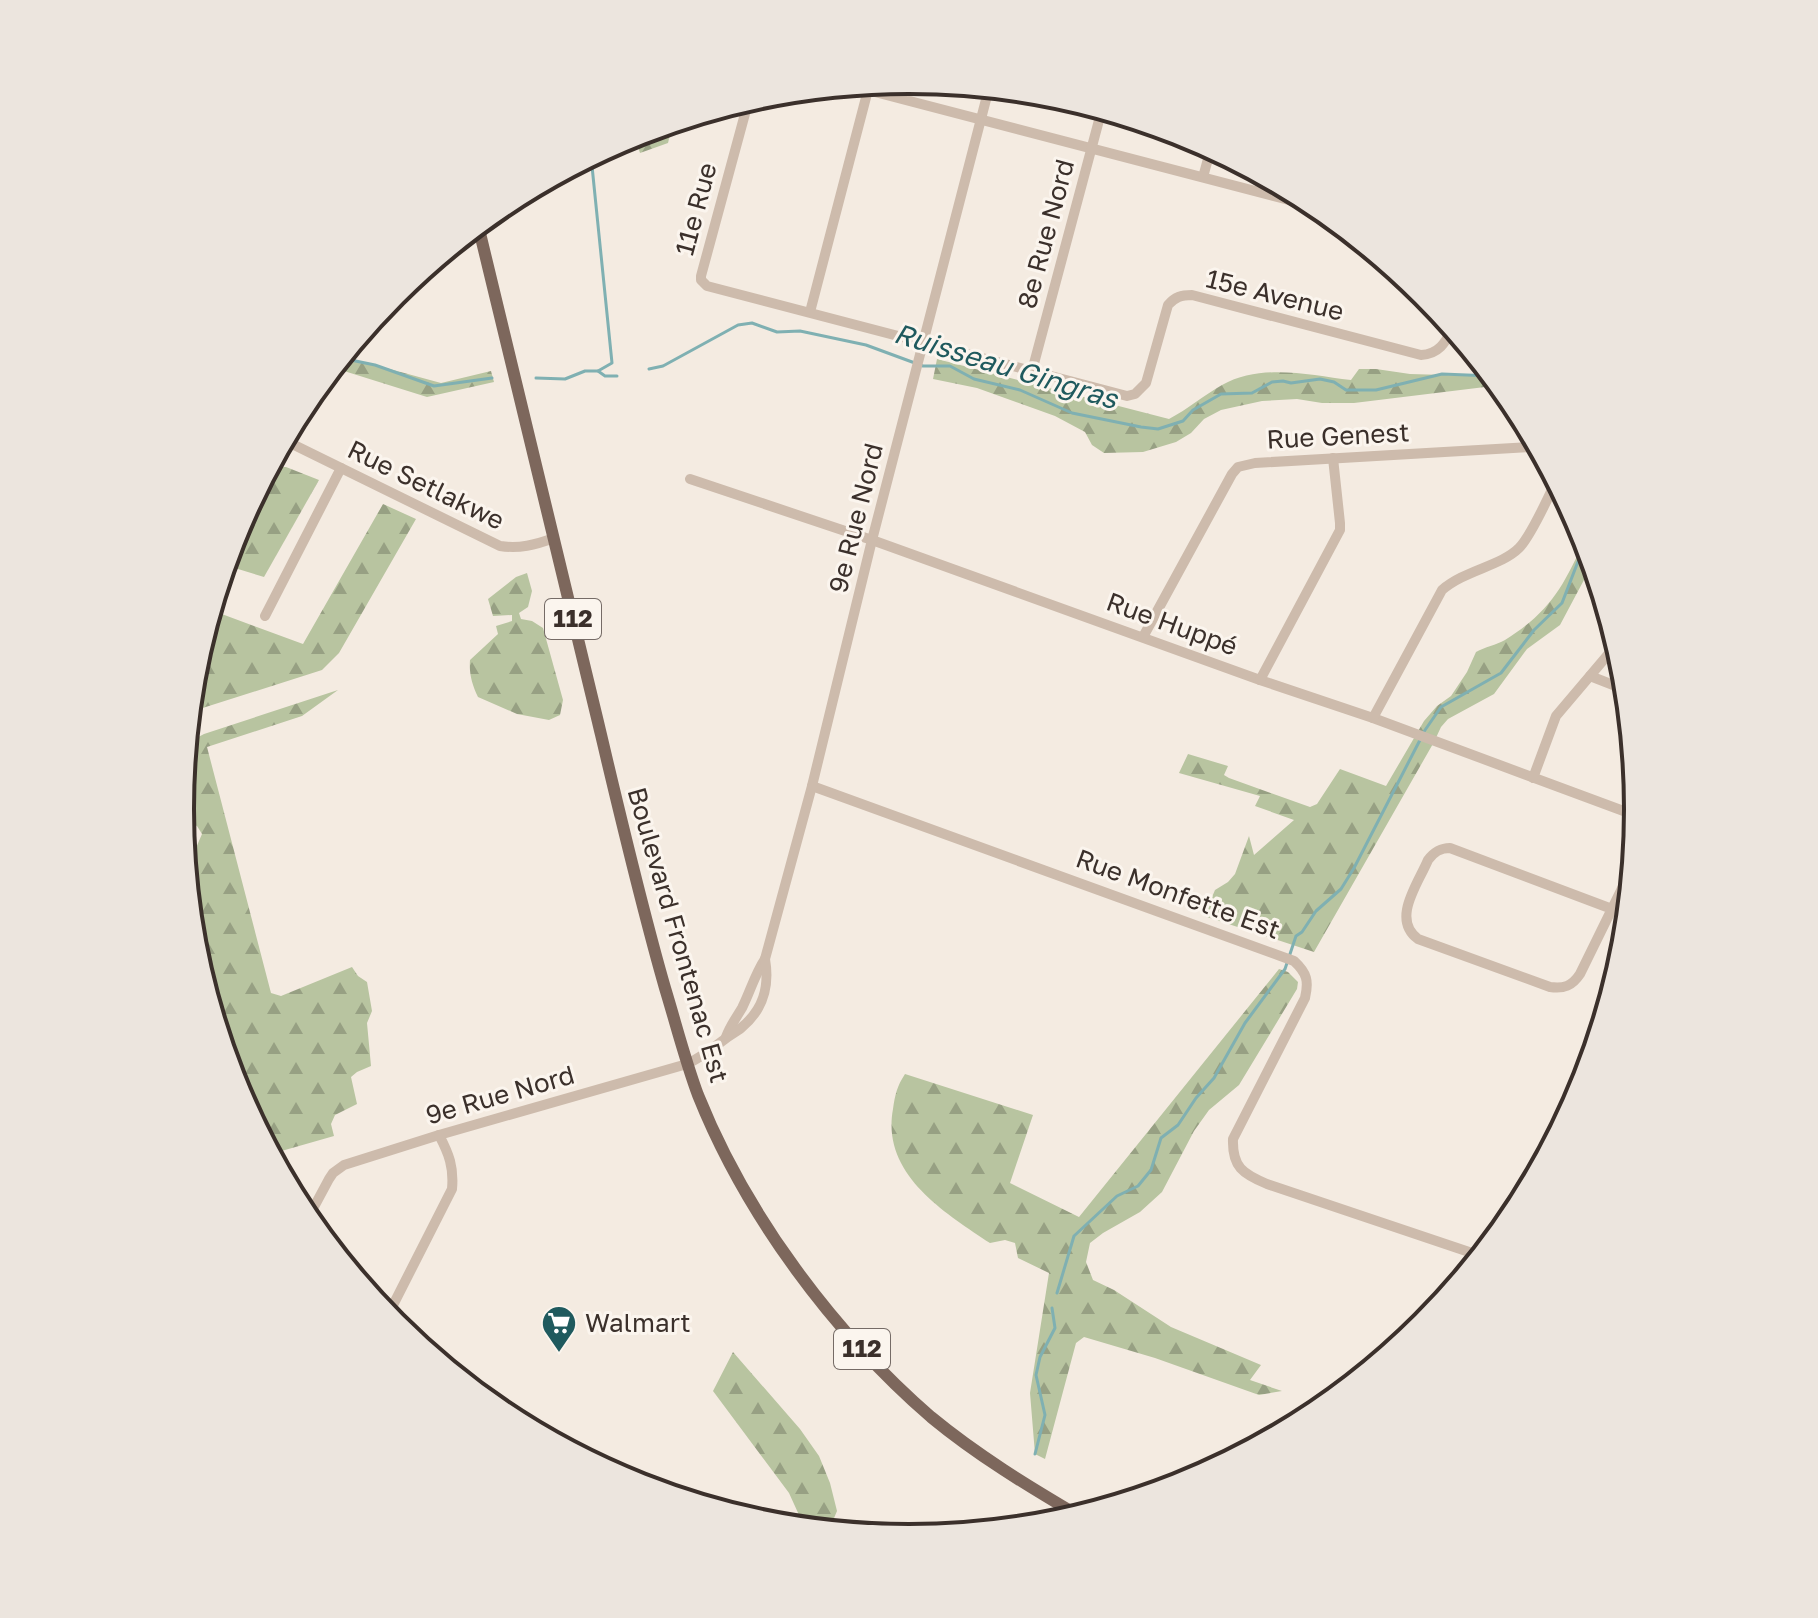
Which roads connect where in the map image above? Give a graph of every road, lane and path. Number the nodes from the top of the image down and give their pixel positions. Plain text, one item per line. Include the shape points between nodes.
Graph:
1 (896, 95) edge
2 (867, 96) edge
3 (986, 99) edge
4 (745, 113) edge
5 (981, 119) junction
6 (1099, 120) edge
7 (1092, 149) junction
8 (1208, 160) edge
9 (1203, 177) junction
10 (1277, 197) edge
11 (481, 237) edge
12 (810, 312) junction
13 (1448, 339) edge
14 (923, 341) junction
15 (1032, 371) junction
16 (294, 445) edge
17 (1525, 447) edge
18 (1333, 458) junction
19 (341, 468) junction
20 (690, 479) dead end
21 (1550, 493) edge
22 (554, 538) junction
23 (872, 540) junction
24 (265, 616) dead end
25 (1143, 637) junction
26 (1607, 656) edge
27 (1590, 676) junction
28 (1260, 680) junction
29 (1613, 685) edge
30 (1373, 718) junction
31 (1533, 778) junction
32 (812, 786) junction
33 (1624, 811) edge
34 (1619, 896) edge
35 (1612, 909) junction
36 (687, 1064) junction
37 (439, 1135) junction
38 (314, 1206) edge
39 (1469, 1252) edge
40 (393, 1304) edge
41 (1063, 1507) edge

1 - 5 street
2 - 12 street
3 - 5 street, 9e Rue Nord
4 - 12 street, 11e Rue via 703,283
5 - 7 street
5 - 14 street, 9e Rue Nord
6 - 7 street, 8e Rue Nord
7 - 9 street
7 - 15 street, 8e Rue Nord
8 - 9 street
9 - 10 street
11 - 22 main road, Boulevard Frontenac Est / 112
12 - 14 street
13 - 15 street, 15e Avenue via 1438,351 1421,355 1182,295 1168,305 1146,383 1135,394
14 - 15 street
14 - 23 street, 9e Rue Nord
16 - 19 street, Rue Setlakwe
17 - 18 street, Rue Genest
18 - 25 street, Rue Genest via 1238,467
18 - 28 street via 1340,530
19 - 22 street, Rue Setlakwe via 500,546
19 - 24 street
20 - 23 street, Rue Huppé
21 - 30 street via 1519,548 1442,590
22 - 36 main road, Boulevard Frontenac Est / 112 via 637,884
23 - 25 street, Rue Huppé
23 - 32 street, 9e Rue Nord
25 - 28 street, Rue Huppé
26 - 27 street
27 - 29 street
27 - 31 street via 1556,716
28 - 30 street, Rue Huppé
30 - 31 street, Rue Huppé
31 - 33 street, Rue Huppé
32 - 36 street, 9e Rue Nord via 765,959 768,977 759,1007 748,1022
32 - 39 street, Rue Monfette Est via 1294,961 1308,978 1305,998 1233,1139 1237,1163 1267,1184
34 - 35 street
35 - 35 street via 1444,848 1428,860 1405,922 1418,939 1550,987 1565,987 1580,974
36 - 37 street, 9e Rue Nord
36 - 41 main road, Boulevard Frontenac Est / 112 via 711,1125 753,1203 836,1319 932,1417
37 - 38 street, 9e Rue Nord via 338,1169
37 - 40 street via 451,1161 452,1189

